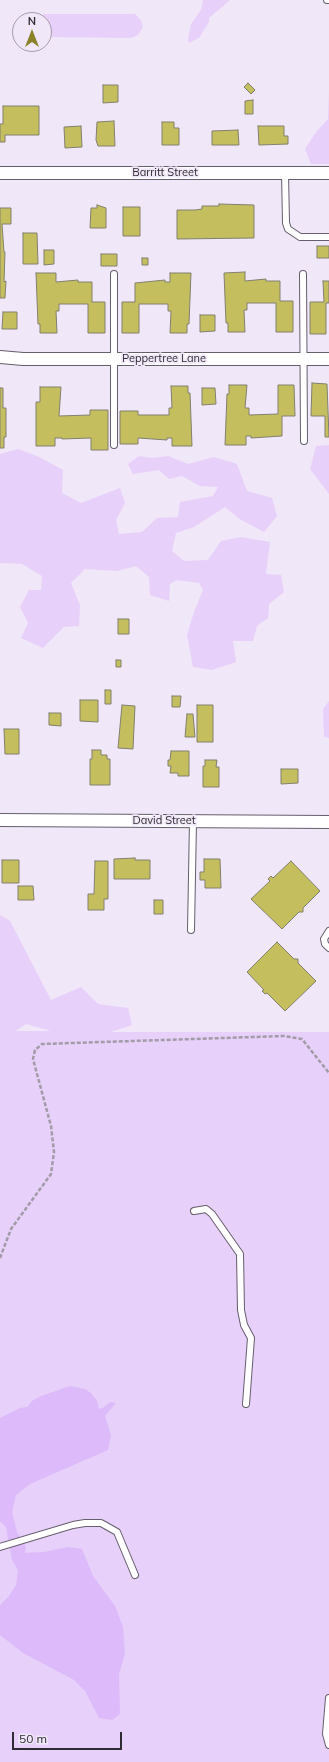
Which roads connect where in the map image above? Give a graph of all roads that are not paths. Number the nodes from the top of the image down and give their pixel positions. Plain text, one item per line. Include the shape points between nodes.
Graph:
1 (0, 173) edge
2 (285, 173) junction
3 (329, 173) edge
4 (329, 237) edge
5 (114, 274) dead end
6 (303, 274) dead end
7 (0, 357) edge
8 (114, 359) junction
9 (303, 359) junction
10 (329, 359) edge
11 (304, 441) dead end
12 (114, 445) dead end
13 (0, 820) edge
14 (193, 821) junction
15 (329, 822) edge
16 (190, 930) dead end
17 (329, 931) edge
18 (329, 948) edge
19 (194, 1211) dead end
20 (246, 1404) dead end
21 (0, 1546) edge
22 (135, 1575) dead end
23 (329, 1698) edge
24 (329, 1745) edge

1 - 2 street, Barritt Street
2 - 3 street, Barritt Street
2 - 4 lane via 288,229 300,237
5 - 8 lane
6 - 9 lane
7 - 8 street, Peppertree Lane
8 - 9 street, Peppertree Lane
8 - 12 lane
9 - 10 street, Peppertree Lane
9 - 11 lane
13 - 14 street, David Street
14 - 15 street, David Street
14 - 16 lane
17 - 18 lane via 324,939
19 - 20 lane via 206,1209 212,1214 240,1254 242,1314 251,1338
21 - 22 lane via 85,1522 101,1523 117,1532
23 - 24 lane via 326,1734

